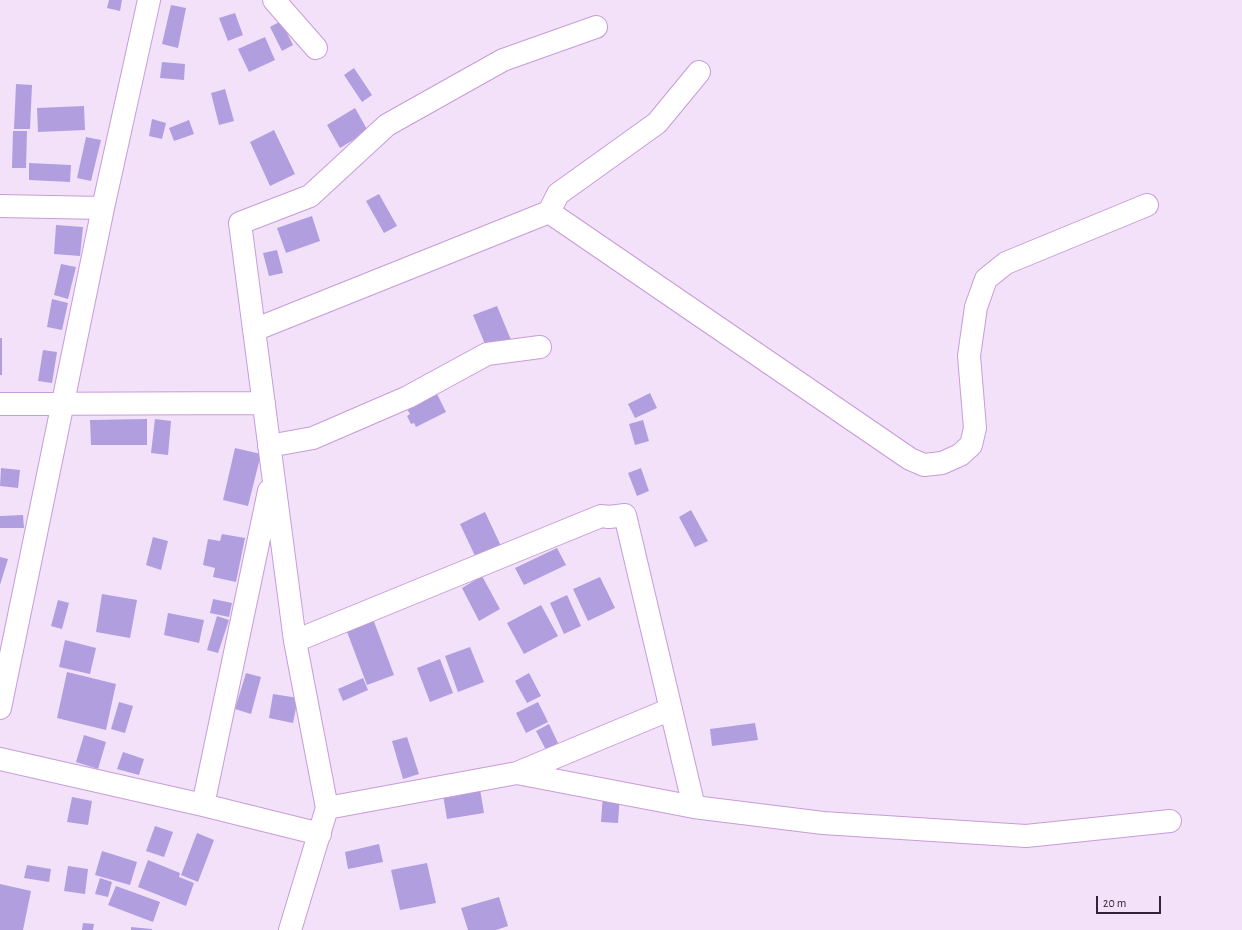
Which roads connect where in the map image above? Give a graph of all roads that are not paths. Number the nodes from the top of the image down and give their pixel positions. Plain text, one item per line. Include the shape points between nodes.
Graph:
1 (149, 0) edge
2 (274, 0) edge
3 (596, 27) dead end
4 (316, 48) dead end
5 (699, 72) dead end
6 (1147, 205) dead end
7 (0, 206) edge
8 (103, 208) junction
9 (549, 212) junction
10 (254, 330) junction
11 (540, 347) dead end
12 (264, 403) junction
13 (0, 404) edge
14 (62, 404) junction
15 (269, 446) junction
16 (272, 474) junction
17 (295, 641) junction
18 (6, 650) edge
19 (0, 708) edge
20 (671, 710) junction
21 (0, 759) edge
22 (517, 773) junction
23 (203, 805) junction
24 (694, 807) junction
25 (327, 808) junction
26 (1170, 821) dead end
27 (320, 834) junction
28 (290, 930) edge

1 - 8 street
2 - 4 street
3 - 10 street via 503,60 386,125 310,196 240,223
5 - 9 street via 657,123 558,194
6 - 9 street via 1006,263 986,279 976,307 969,356 975,428 971,445 960,455 942,463 924,465 910,460
7 - 8 street
8 - 14 street
9 - 10 street
10 - 12 street
11 - 15 street via 487,354 408,397 313,438
12 - 14 street
12 - 15 street
13 - 14 street
14 - 18 street
15 - 16 street
16 - 17 street
16 - 23 street
17 - 20 street via 601,516 625,515
17 - 25 street
18 - 19 street
20 - 22 street
20 - 24 street
21 - 23 street
22 - 24 street
22 - 25 street
23 - 27 street
24 - 26 street via 823,823 1026,836
25 - 27 street
27 - 28 street

